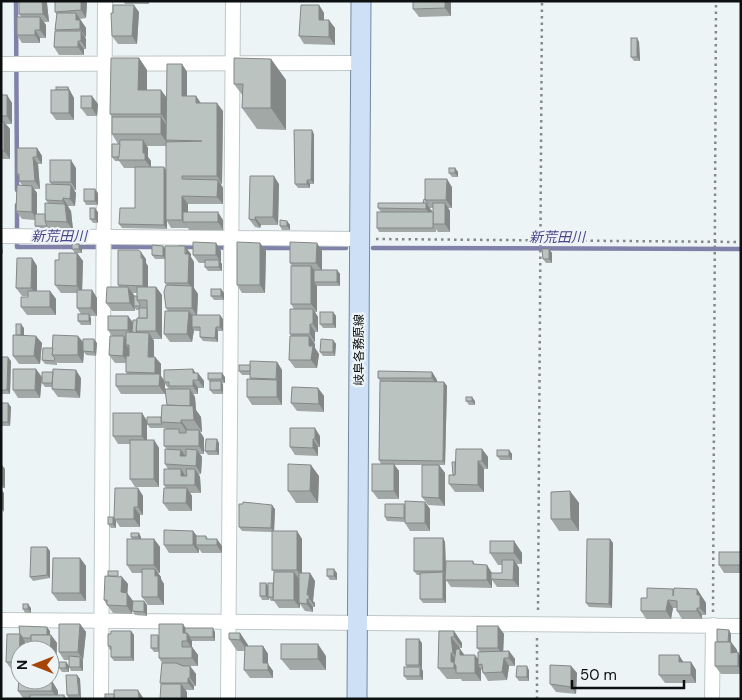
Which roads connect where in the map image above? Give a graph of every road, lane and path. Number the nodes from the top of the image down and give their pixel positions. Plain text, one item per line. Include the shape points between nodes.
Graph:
1 (105, 1) edge
2 (233, 1) edge
3 (361, 1) edge
4 (542, 1) edge
5 (716, 1) edge
6 (104, 63) junction
7 (360, 63) junction
8 (4, 64) edge
9 (232, 64) junction
10 (4, 236) edge
11 (104, 239) junction
12 (231, 239) junction
13 (360, 239) junction
14 (540, 240) junction
15 (714, 242) junction
16 (741, 242) edge
17 (1, 620) edge
18 (102, 620) junction
19 (229, 622) junction
20 (357, 622) junction
21 (538, 623) junction
22 (713, 625) junction
23 (741, 626) edge
24 (101, 699) edge
25 (228, 699) edge
26 (357, 699) edge
27 (537, 699) edge
28 (712, 699) edge

1 - 6 street
2 - 9 street
3 - 7 main road, 岐阜各務原線
4 - 14 path
5 - 15 path
6 - 8 street
6 - 9 street
6 - 11 street
7 - 9 street
7 - 13 main road, 岐阜各務原線
9 - 12 street
10 - 11 street
11 - 12 street
11 - 18 street
12 - 13 street
12 - 19 street
13 - 14 path
13 - 20 main road, 岐阜各務原線
14 - 15 path
14 - 21 path
15 - 16 path
15 - 22 path
17 - 18 street
18 - 19 street
18 - 24 street
19 - 20 street
19 - 25 street
20 - 21 street
20 - 26 main road, 岐阜各務原線
21 - 22 street
21 - 27 path
22 - 23 street
22 - 28 street

